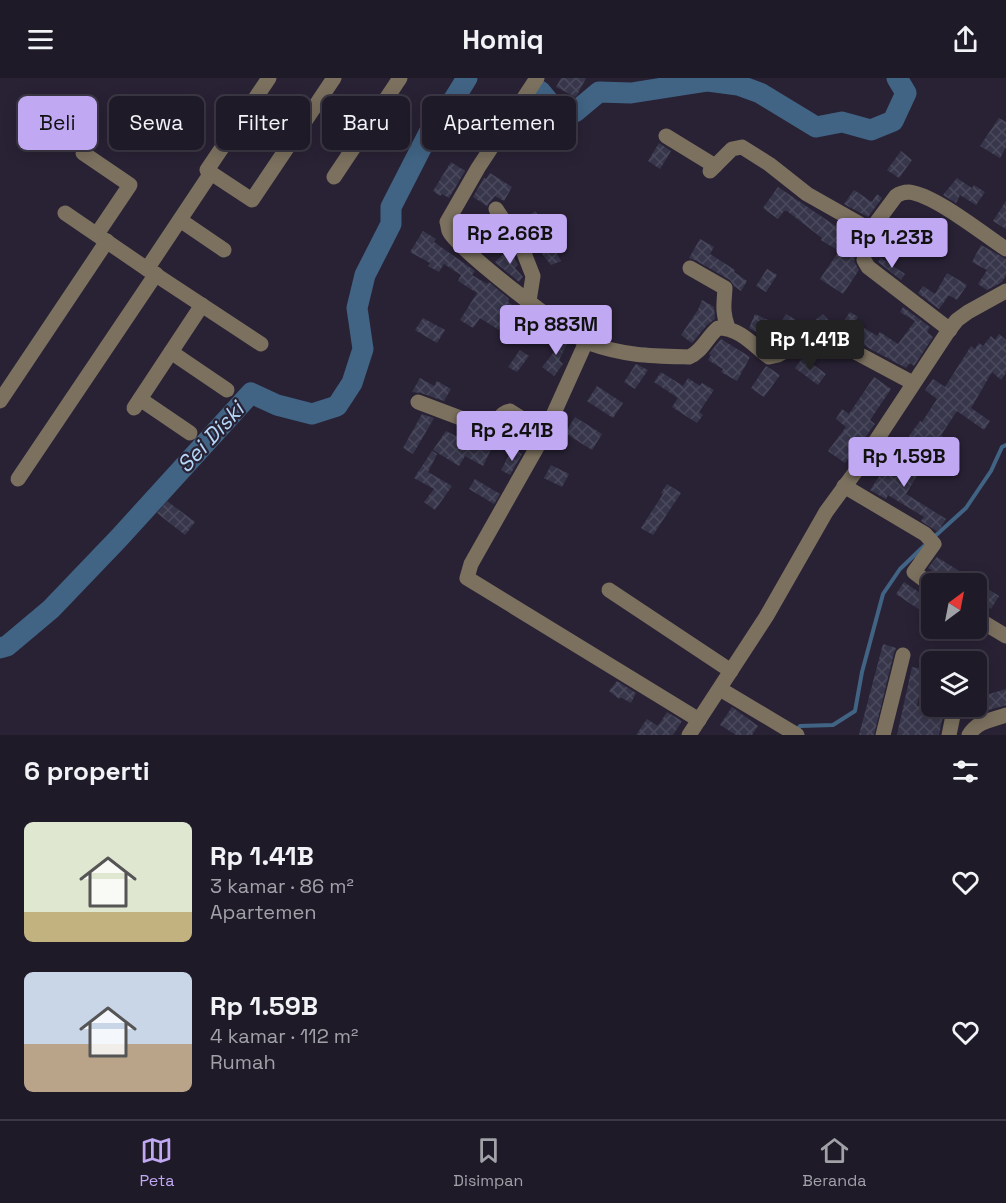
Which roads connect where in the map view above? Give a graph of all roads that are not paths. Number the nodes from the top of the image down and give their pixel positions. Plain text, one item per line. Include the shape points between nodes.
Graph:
1 (269, 78) edge
2 (400, 78) edge
3 (537, 78) edge
4 (326, 81) edge
5 (666, 136) dead end
6 (83, 153) dead end
7 (211, 173) junction
8 (334, 177) dead end
9 (496, 209) dead end
10 (66, 213) dead end
11 (180, 220) junction
12 (102, 238) junction
13 (1006, 249) edge
14 (224, 250) dead end
15 (864, 260) dead end
16 (690, 268) dead end
17 (151, 271) junction
18 (1006, 291) edge
19 (529, 301) junction
20 (202, 305) junction
21 (729, 328) junction
22 (950, 330) junction
23 (586, 342) junction
24 (261, 344) dead end
25 (171, 352) junction
26 (913, 383) junction
27 (227, 390) dead end
28 (0, 401) edge
29 (418, 402) dead end
30 (189, 433) dead end
31 (545, 433) junction
32 (18, 479) dead end
33 (844, 486) junction
34 (921, 577) edge
35 (609, 590) dead end
36 (987, 625) edge
37 (1006, 636) edge
38 (903, 655) dead end
39 (731, 671) junction
40 (720, 689) junction
41 (1006, 715) edge
42 (953, 717) edge
43 (699, 720) junction
44 (792, 733) edge
45 (689, 735) edge
46 (883, 735) edge
47 (949, 735) edge
48 (969, 735) edge

1 - 7 street via 207,170
2 - 8 street
3 - 19 street via 447,222 449,232 458,242
4 - 7 street via 252,200
5 - 13 street via 712,168 732,149 742,147 817,200 867,228 873,227 896,196 909,192 947,210
6 - 12 street via 130,186
7 - 11 street
9 - 19 street via 522,248 533,276
10 - 12 street
11 - 14 street
11 - 17 street
12 - 17 street
12 - 28 street
15 - 22 street
16 - 21 street via 725,288 723,315
17 - 20 street
17 - 32 street
18 - 22 street via 968,312
19 - 23 street
20 - 24 street
20 - 25 street
21 - 23 street via 718,328 689,357 628,355
21 - 26 street via 769,357 807,339 827,337
22 - 26 street
23 - 31 street
25 - 27 street
25 - 30 street via 137,403
26 - 33 street
29 - 31 street via 487,428 510,411
31 - 43 street via 471,564 467,578
33 - 34 street via 929,539 914,572
33 - 39 street
35 - 39 street
36 - 37 street
38 - 46 street
39 - 40 street
40 - 43 street
40 - 44 street
41 - 48 street via 983,721
42 - 47 street
43 - 45 street

